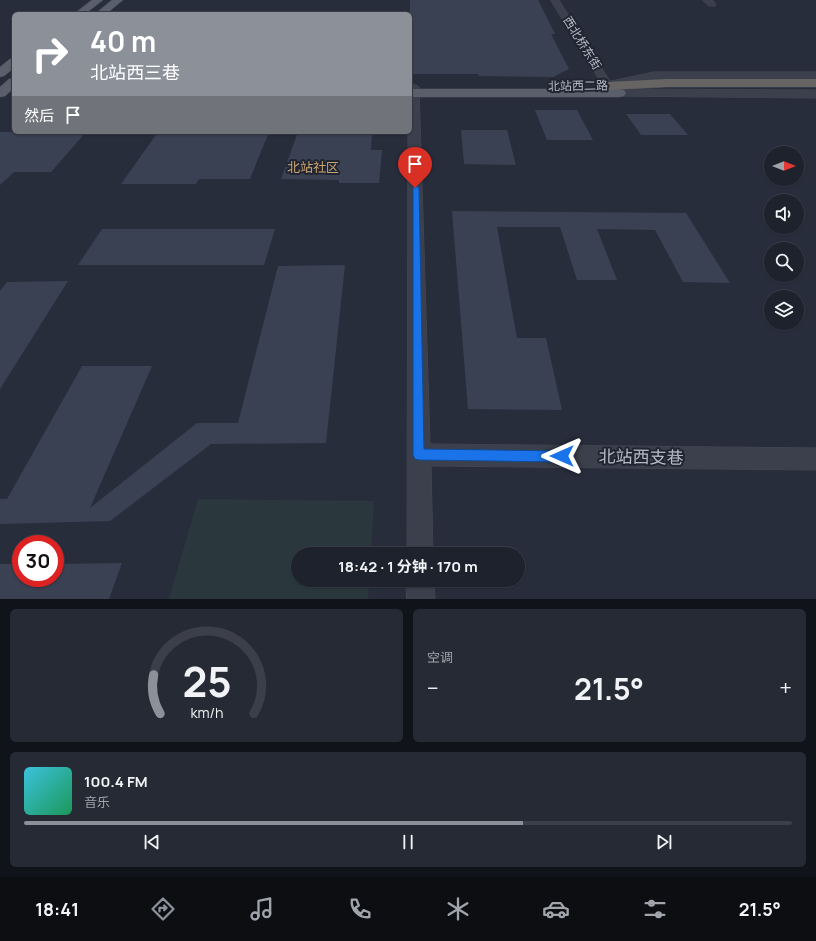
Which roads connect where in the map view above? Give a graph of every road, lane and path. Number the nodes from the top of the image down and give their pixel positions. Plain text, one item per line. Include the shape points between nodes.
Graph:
1 (98, 0) edge
2 (118, 0) edge
3 (555, 0) edge
4 (82, 12) edge
5 (103, 12) edge
6 (12, 64) edge
7 (0, 73) edge
8 (816, 76) edge
9 (816, 83) edge
10 (412, 90) edge
11 (613, 90) junction
12 (816, 90) edge
13 (816, 94) edge
14 (419, 455) junction
15 (816, 459) edge
16 (420, 547) edge
17 (420, 587) edge
18 (421, 599) edge

1 - 4 main road
2 - 5 main road
3 - 11 street, 西北桥东街
6 - 7 main road
8 - 11 street, 北站西二路 via 654,76
9 - 11 highway via 667,83
10 - 11 main road, 北站西二路
10 - 14 street
11 - 12 highway
11 - 13 street, 北站西二路
14 - 15 street, 北站西支巷
14 - 16 street
17 - 18 street

